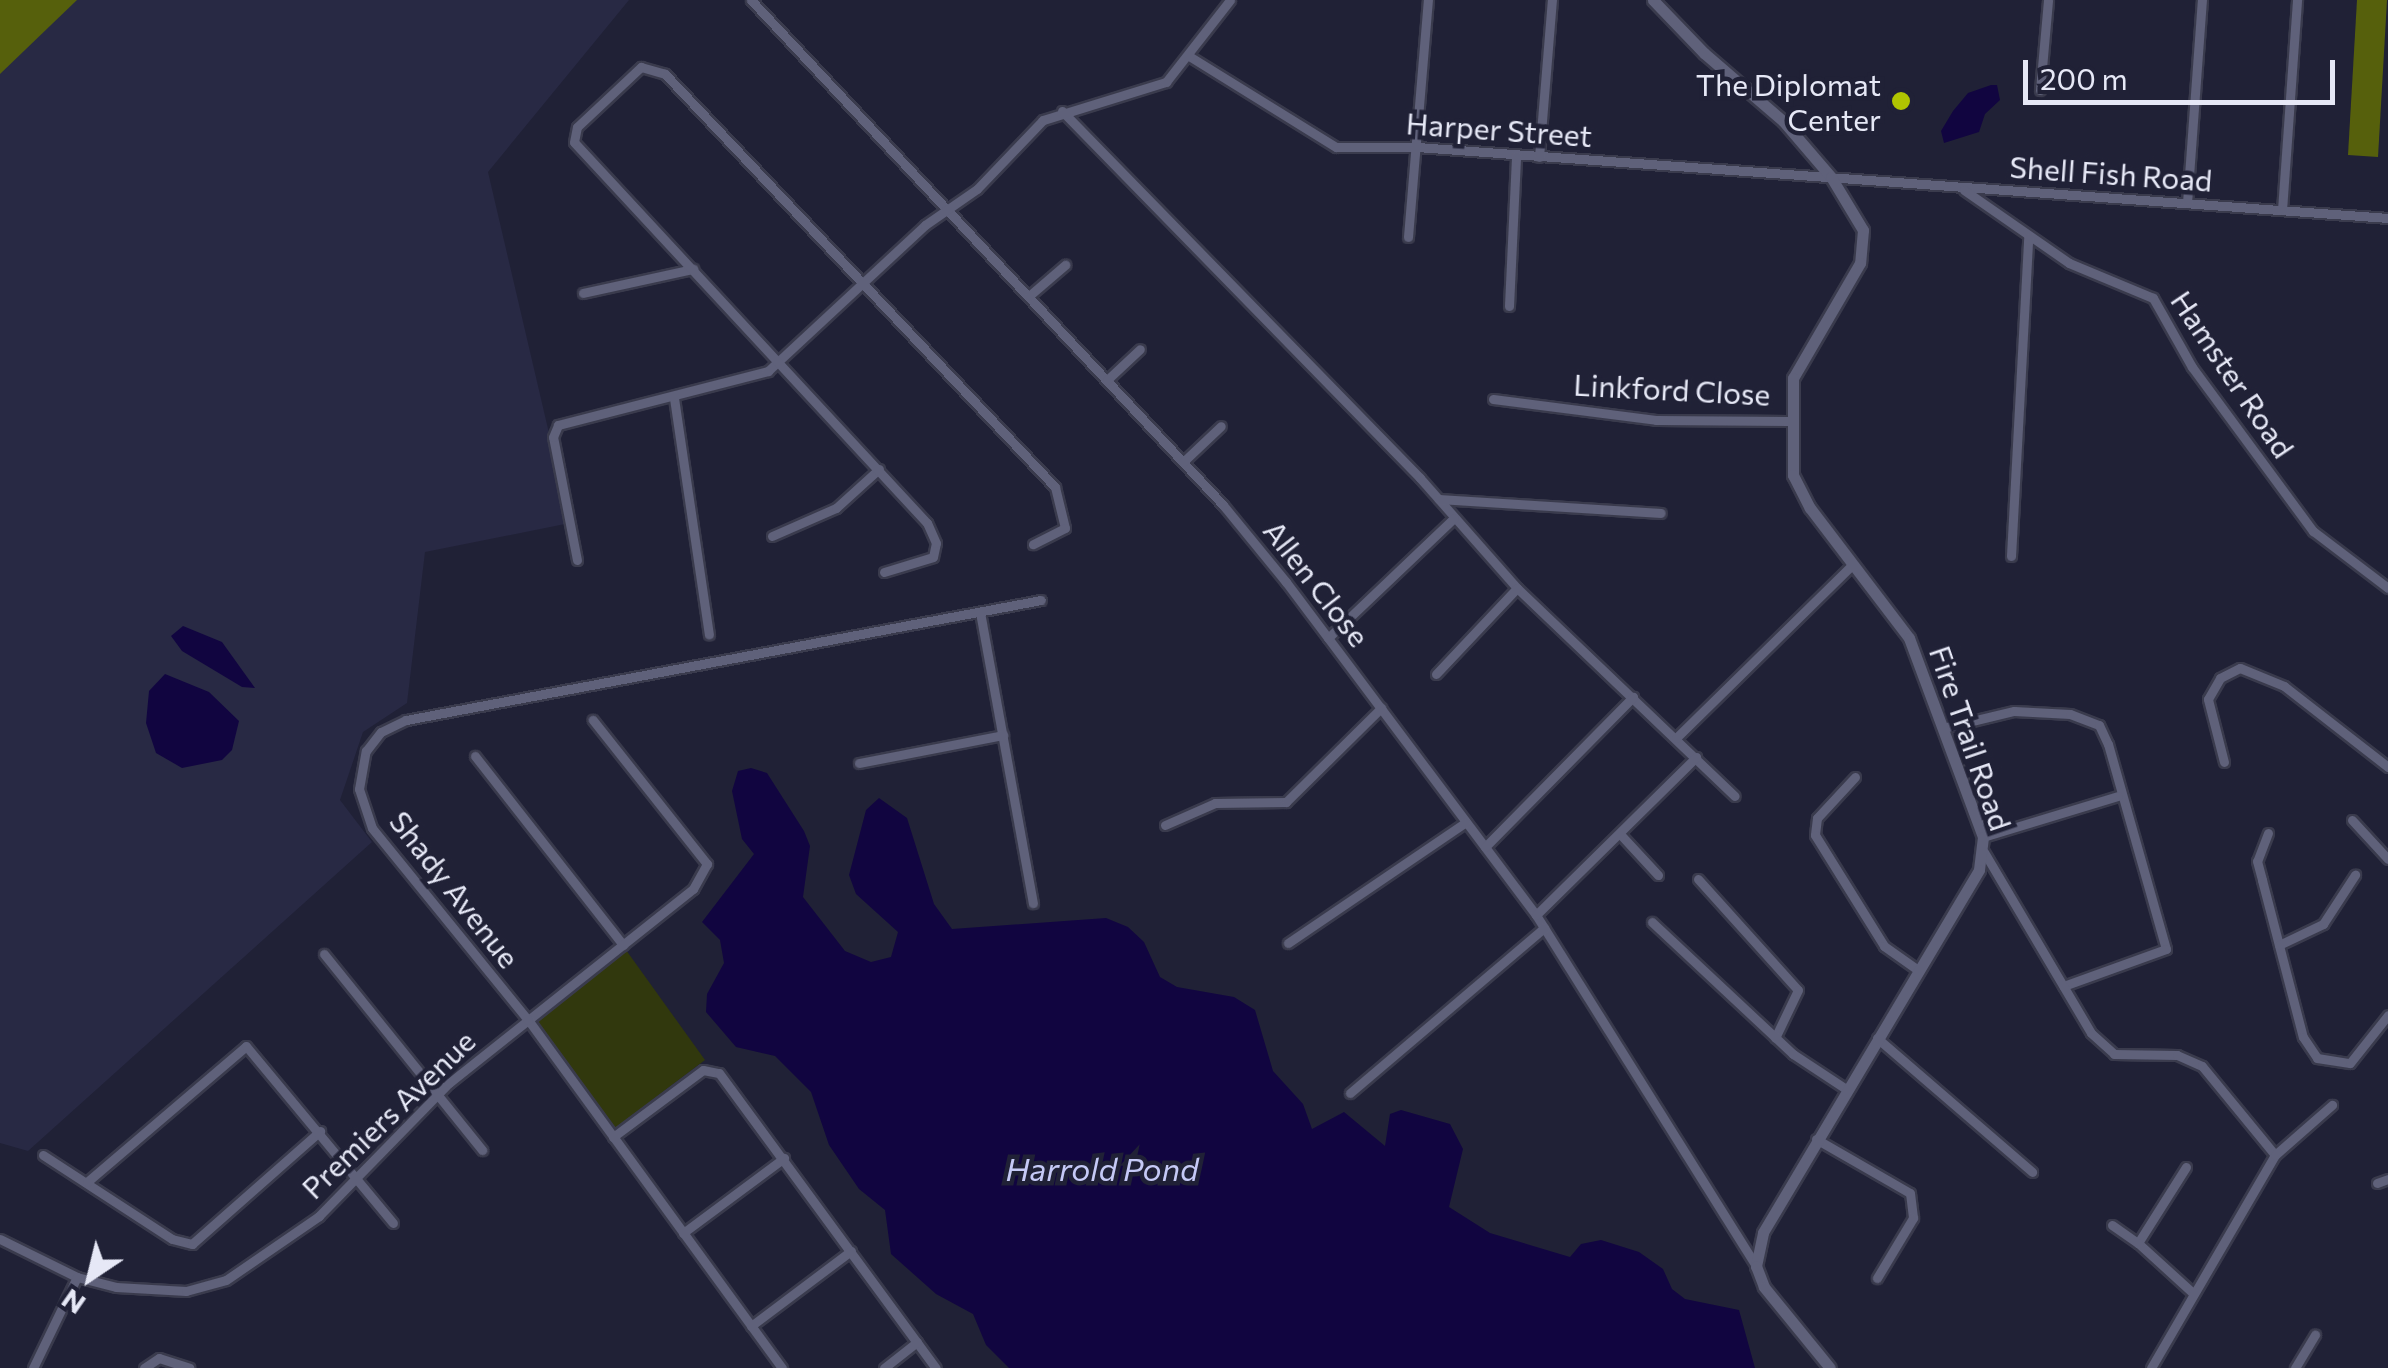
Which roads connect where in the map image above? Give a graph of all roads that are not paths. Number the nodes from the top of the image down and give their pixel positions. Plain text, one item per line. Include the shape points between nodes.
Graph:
1 (751, 0) edge
2 (1230, 0) edge
3 (1428, 0) edge
4 (1552, 0) edge
5 (1653, 0) edge
6 (2048, 0) edge
7 (2202, 0) edge
8 (2297, 0) edge
9 (1189, 56) junction
10 (2040, 90) dead end
11 (1062, 111) junction
12 (1417, 147) junction
13 (1516, 156) junction
14 (1538, 158) junction
15 (1831, 176) junction
16 (1962, 188) junction
17 (2187, 203) junction
18 (950, 210) junction
19 (2282, 210) junction
20 (2388, 218) edge
21 (1408, 237) dead end
22 (2028, 237) junction
23 (1065, 265) dead end
24 (693, 270) junction
25 (863, 284) junction
26 (583, 292) dead end
27 (1029, 296) junction
28 (1509, 306) dead end
29 (1140, 349) dead end
30 (779, 362) junction
31 (1108, 380) junction
32 (674, 398) junction
33 (1493, 400) dead end
34 (1788, 421) junction
35 (1221, 426) dead end
36 (1183, 462) junction
37 (880, 469) junction
38 (1439, 499) junction
39 (1661, 513) dead end
40 (1454, 518) junction
41 (772, 536) dead end
42 (1033, 544) dead end
43 (2010, 556) dead end
44 (577, 560) dead end
45 (1851, 566) junction
46 (884, 572) dead end
47 (1518, 588) junction
48 (2388, 588) edge
49 (1041, 600) dead end
50 (980, 612) junction
51 (709, 634) dead end
52 (1328, 638) junction
53 (1436, 674) dead end
54 (1633, 697) junction
55 (1381, 708) junction
56 (593, 720) dead end
57 (1943, 728) junction
58 (1003, 735) junction
59 (1676, 738) junction
60 (475, 756) dead end
61 (1696, 756) junction
62 (2224, 762) dead end
63 (860, 763) dead end
64 (2388, 767) edge
65 (1855, 777) dead end
66 (1735, 796) dead end
67 (2118, 796) junction
68 (2352, 820) dead end
69 (1466, 822) junction
70 (1165, 826) dead end
71 (2268, 832) dead end
72 (1620, 834) junction
73 (1983, 837) junction
74 (1485, 847) junction
75 (1984, 852) junction
76 (2388, 859) edge
77 (1658, 875) dead end
78 (2355, 875) dead end
79 (1698, 879) dead end
80 (1033, 903) dead end
81 (1536, 916) junction
82 (1652, 922) dead end
83 (1544, 928) junction
84 (1288, 944) dead end
85 (623, 945) junction
86 (2279, 945) junction
87 (324, 954) dead end
88 (1918, 970) junction
89 (2064, 986) junction
90 (2388, 1016) edge
91 (528, 1020) junction
92 (1775, 1038) junction
93 (1877, 1038) junction
94 (1846, 1089) junction
95 (1350, 1094) dead end
96 (437, 1095) junction
97 (2332, 1105) dead end
98 (320, 1132) junction
99 (613, 1137) junction
100 (1816, 1139) junction
101 (482, 1150) dead end
102 (42, 1155) dead end
103 (2275, 1155) junction
104 (784, 1158) junction
105 (2186, 1167) dead end
106 (2032, 1172) dead end
107 (358, 1179) junction
108 (86, 1182) junction
109 (393, 1224) dead end
110 (2112, 1225) dead end
111 (683, 1233) junction
112 (0, 1239) edge
113 (2138, 1242) junction
114 (851, 1251) junction
115 (1756, 1266) junction
116 (77, 1277) junction
117 (1877, 1278) dead end
118 (2193, 1292) junction
119 (751, 1326) junction
120 (2315, 1335) dead end
121 (917, 1342) junction
122 (33, 1368) edge
123 (144, 1368) edge
124 (189, 1368) edge
125 (782, 1368) edge
126 (884, 1368) edge
127 (936, 1368) edge
128 (1830, 1368) edge
129 (2150, 1368) edge
130 (2295, 1368) edge

1 - 18 street, Allen Close
2 - 9 street
3 - 12 street
4 - 14 street
5 - 15 street, Fire Trail Road via 1783,121
6 - 10 street
7 - 17 street
8 - 19 street
9 - 11 street via 1147,91
9 - 12 street, Harper Street via 1324,143
11 - 18 street via 1033,128
11 - 38 street
12 - 13 street, Harper Street
12 - 21 street
13 - 14 street, Harper Street
13 - 28 street
14 - 15 street, Harper Street
15 - 16 street, Shell Fish Road
15 - 34 street, Fire Trail Road via 1858,220 1864,244 1856,270 1800,358
16 - 17 street, Shell Fish Road
16 - 22 street, Hamster Road
17 - 19 street, Shell Fish Road
18 - 25 street
18 - 27 street, Allen Close
19 - 20 street, Shell Fish Road
22 - 43 street
22 - 48 street, Hamster Road via 2069,263 2153,298 2192,367 2313,531
23 - 27 street
24 - 25 street via 574,142 577,127 645,66 665,74
24 - 26 street
24 - 30 street
25 - 30 street
25 - 42 street via 1060,494 1066,528
27 - 31 street, Allen Close
29 - 31 street
30 - 32 street via 753,378
30 - 37 street
31 - 36 street, Allen Close
32 - 44 street via 555,428
32 - 51 street
33 - 34 street, Linkford Close via 1656,420
34 - 45 street, Fire Trail Road via 1797,485
35 - 36 street
36 - 52 street, Allen Close
37 - 41 street via 836,508
37 - 46 street via 927,523 936,544 928,562
38 - 39 street
38 - 40 street
40 - 47 street
40 - 52 street
45 - 57 street, Fire Trail Road via 1909,638
45 - 59 street
47 - 53 street
47 - 54 street
49 - 50 street, Shady Avenue
50 - 58 street
50 - 91 street, Shady Avenue via 406,720 381,732 360,771 362,806 372,828
52 - 55 street, Allen Close
54 - 59 street
54 - 74 street
55 - 69 street, Allen Close
55 - 70 street via 1286,802 1215,804
56 - 85 street, Premiers Avenue via 708,868 693,890
57 - 67 street via 2014,712 2086,717 2108,744
57 - 73 street, Fire Trail Road
58 - 63 street
58 - 80 street
59 - 61 street
60 - 85 street
61 - 66 street
61 - 72 street
62 - 64 street via 2208,699 2220,678 2240,668 2284,686
65 - 88 street via 1818,818 1815,835 1884,946
67 - 73 street
67 - 89 street via 2166,950
68 - 76 street
69 - 74 street, Allen Close
69 - 84 street
71 - 86 street via 2258,861
72 - 77 street
72 - 81 street
73 - 75 street, Fire Trail Road
74 - 81 street, Allen Close
75 - 88 street, Fire Trail Road
75 - 89 street
78 - 86 street via 2323,924
79 - 92 street via 1798,990
81 - 83 street, Allen Close
82 - 92 street
83 - 95 street
83 - 115 street, Allen Close
85 - 91 street, Premiers Avenue
86 - 90 street via 2304,1037 2317,1058 2350,1063
87 - 96 street
88 - 93 street, Fire Trail Road
89 - 103 street via 2091,1033 2114,1054 2177,1055 2202,1066
91 - 96 street, Premiers Avenue
91 - 99 street, Shady Avenue
92 - 94 street
93 - 94 street, Fire Trail Road
93 - 106 street
94 - 100 street, Fire Trail Road
96 - 101 street
96 - 107 street, Premiers Avenue
97 - 103 street
98 - 107 street
98 - 108 street via 192,1244 172,1239
98 - 108 street via 246,1046
99 - 104 street via 710,1068 732,1086
99 - 111 street, Shady Avenue
100 - 115 street, Fire Trail Road via 1772,1211
100 - 117 street via 1910,1193 1913,1218
102 - 108 street
103 - 118 street
104 - 111 street
104 - 114 street
105 - 113 street
107 - 109 street
107 - 116 street, Premiers Avenue via 296,1234 226,1280 152,1291
110 - 113 street
111 - 119 street, Shady Avenue
112 - 116 street, Premiers Avenue
113 - 118 street
114 - 119 street
114 - 121 street
115 - 128 street via 1790,1324
116 - 122 street
118 - 129 street
119 - 125 street, Shady Avenue
120 - 130 street
121 - 126 street
121 - 127 street
123 - 124 street via 156,1358

